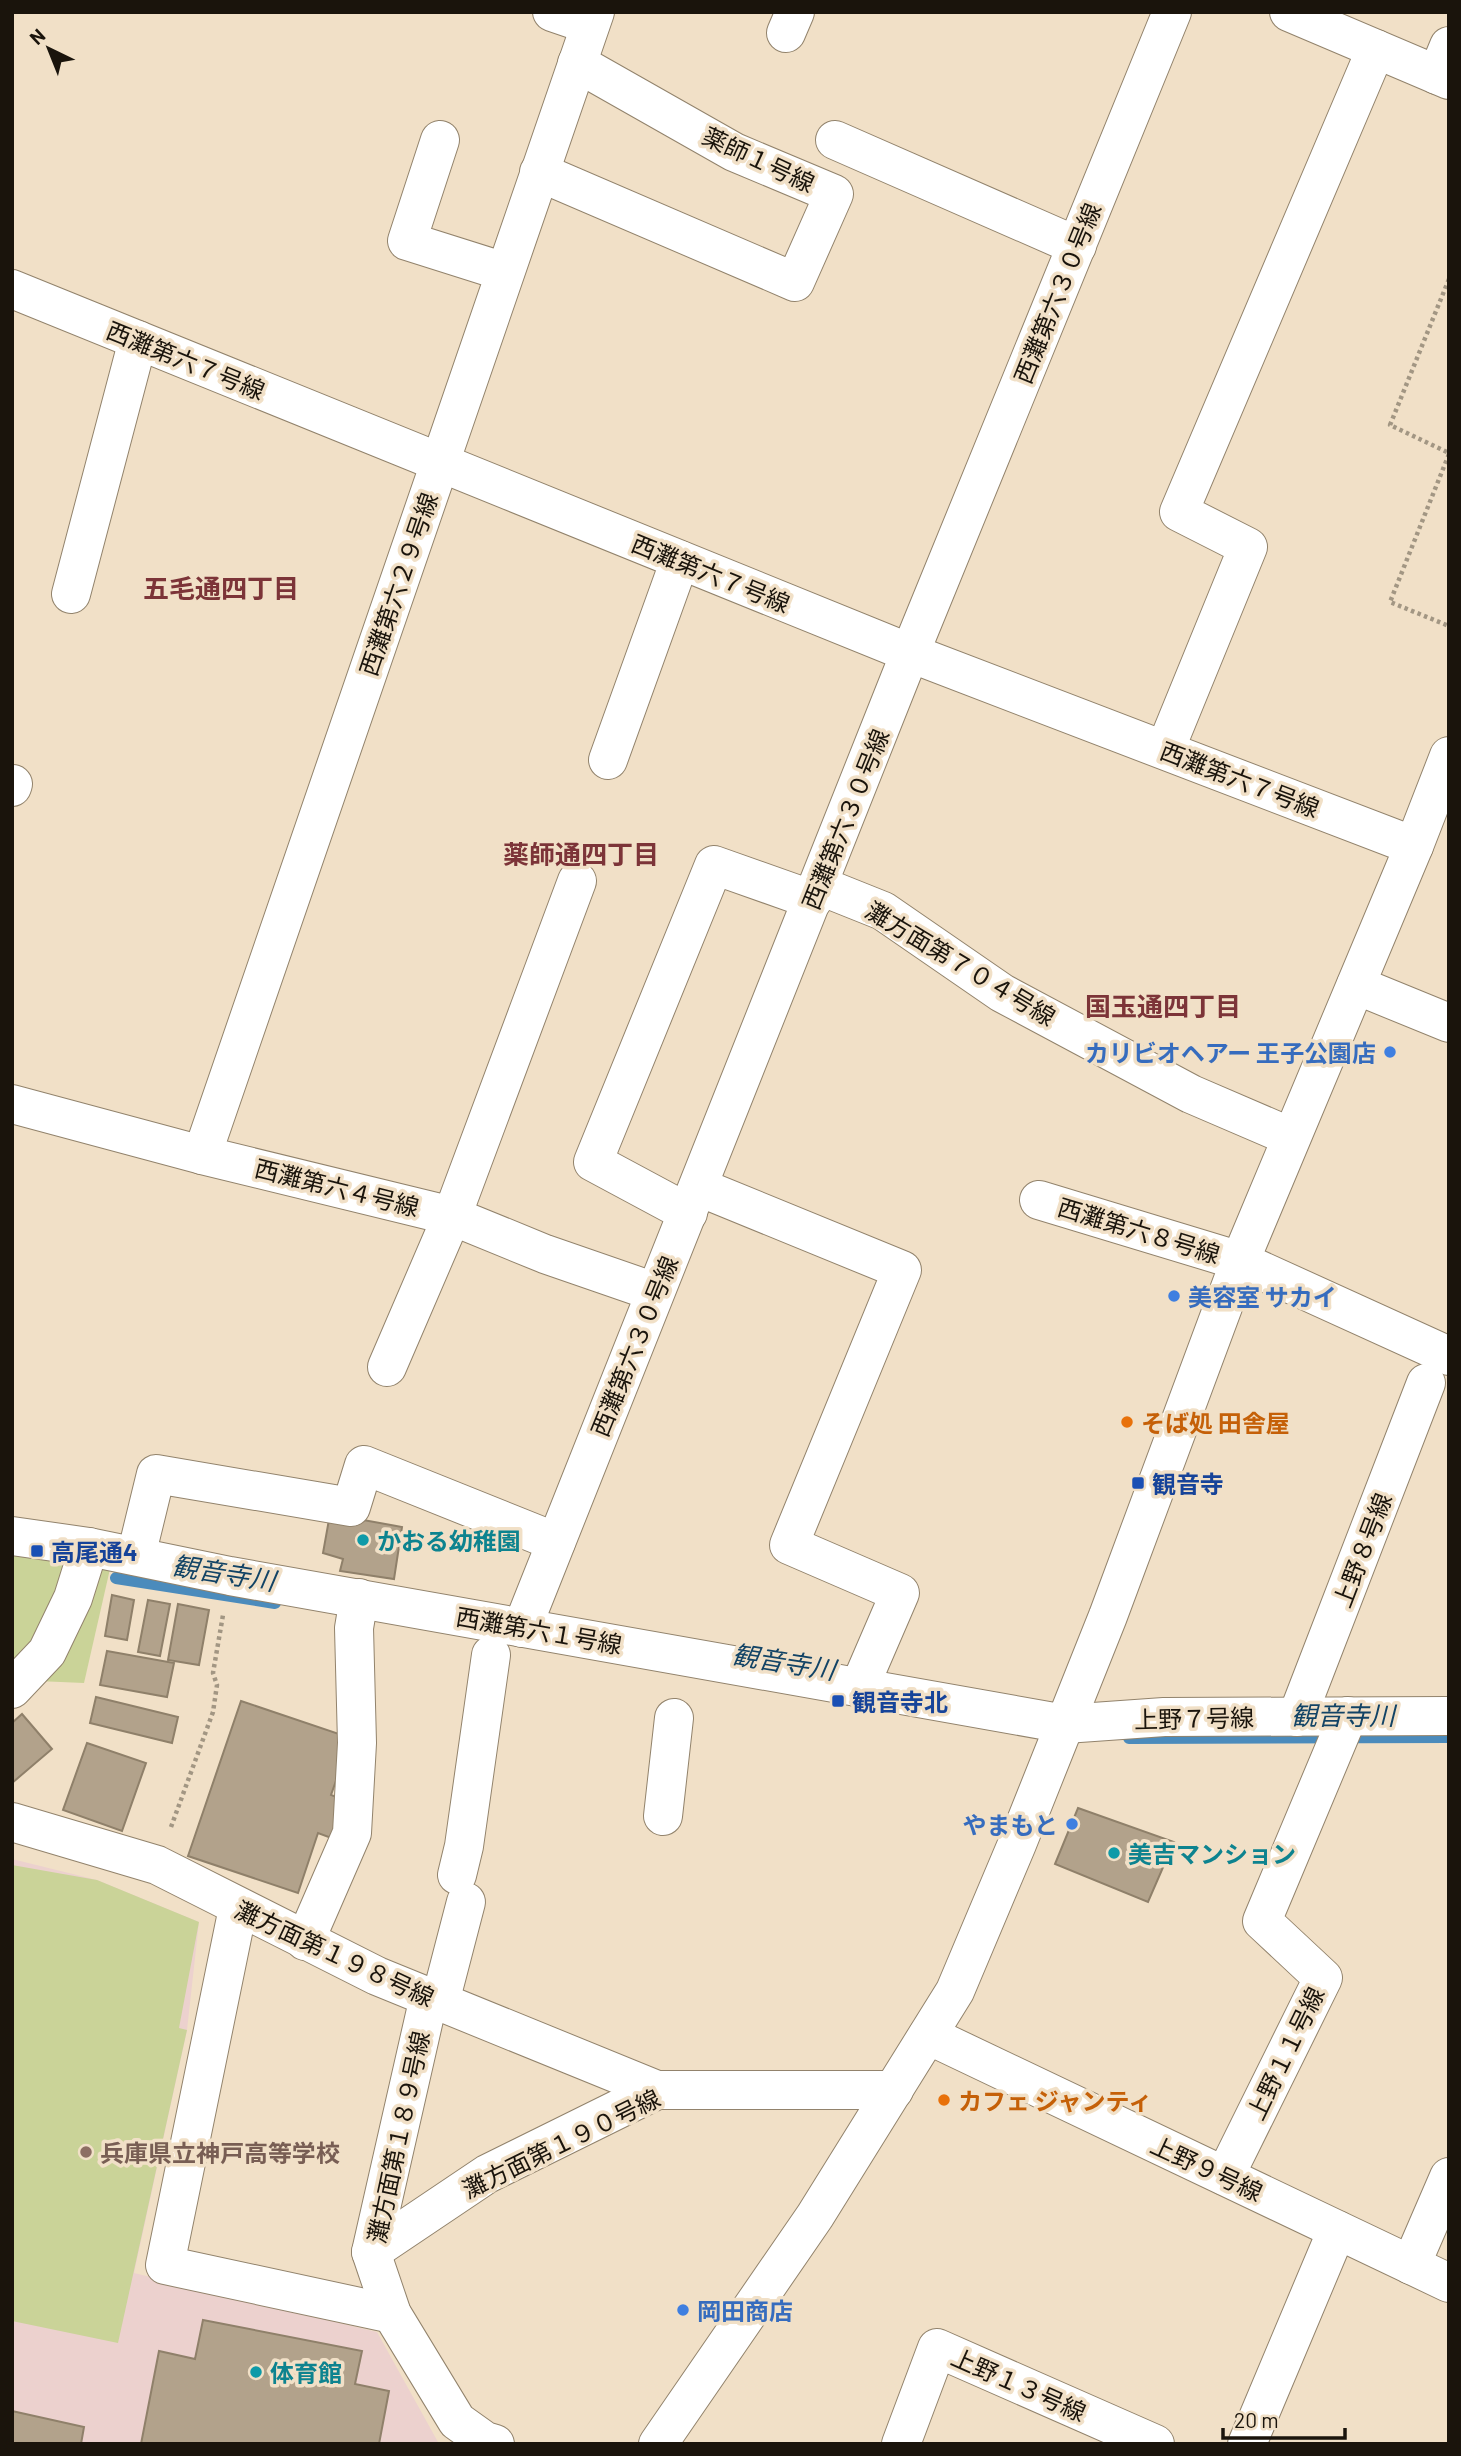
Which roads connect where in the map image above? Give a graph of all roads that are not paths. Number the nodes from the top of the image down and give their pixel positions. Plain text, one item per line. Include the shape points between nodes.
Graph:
1 (552, 12) edge
2 (1172, 12) edge
3 (1289, 12) edge
4 (592, 19) edge
5 (1376, 49) junction
6 (577, 63) junction
7 (1445, 67) edge
8 (440, 141) dead end
9 (835, 141) dead end
10 (540, 172) junction
11 (1077, 246) junction
12 (505, 272) junction
13 (12, 289) edge
14 (138, 340) junction
15 (439, 464) junction
16 (680, 560) junction
17 (71, 594) dead end
18 (910, 653) junction
19 (1165, 750) junction
20 (1449, 756) edge
21 (608, 760) dead end
22 (1415, 846) junction
23 (577, 881) dead end
24 (816, 892) junction
25 (1356, 985) junction
26 (1449, 1023) edge
27 (12, 1104) edge
28 (1291, 1137) junction
29 (202, 1155) junction
30 (693, 1200) junction
31 (1039, 1200) dead end
32 (452, 1216) junction
33 (1240, 1261) junction
34 (655, 1292) junction
35 (387, 1367) dead end
36 (1437, 1369) edge
37 (12, 1536) edge
38 (556, 1542) junction
39 (89, 1547) junction
40 (136, 1556) junction
41 (350, 1610) junction
42 (522, 1628) junction
43 (491, 1656) dead end
44 (859, 1688) junction
45 (12, 1689) edge
46 (332, 1715) dead end
47 (1449, 1716) edge
48 (1297, 1717) junction
49 (674, 1718) dead end
50 (1347, 1718) junction
51 (1065, 1724) junction
52 (663, 1816) dead end
53 (12, 1822) edge
54 (238, 1908) junction
55 (305, 1941) junction
56 (434, 1999) junction
57 (928, 2035) junction
58 (657, 2090) junction
59 (894, 2090) junction
60 (1225, 2176) junction
61 (1449, 2177) edge
62 (1337, 2230) junction
63 (371, 2252) junction
64 (1410, 2265) junction
65 (1449, 2283) edge
66 (392, 2314) junction
67 (495, 2444) edge
68 (658, 2444) edge
69 (901, 2444) edge
70 (1155, 2444) edge
71 (1247, 2444) edge

1 - 4 street
2 - 11 street, 西灘第六３０号線
3 - 5 street
4 - 6 street, 西灘第六２９号線
5 - 7 street
5 - 19 street via 1179,512 1248,547
6 - 10 street, 西灘第六２９号線
6 - 10 street, 薬師１号線 via 734,152 834,194 795,282
8 - 12 street via 407,241
9 - 11 street
10 - 12 street, 西灘第六２９号線
11 - 18 street, 西灘第六３０号線
12 - 15 street, 西灘第六２９号線
13 - 14 street, 西灘第六７号線
14 - 15 street, 西灘第六７号線
14 - 17 street
15 - 16 street, 西灘第六７号線
15 - 29 street, 西灘第六２９号線
16 - 18 street, 西灘第六７号線
16 - 21 street
18 - 19 street, 西灘第六７号線
18 - 24 street, 西灘第六３０号線
19 - 22 street, 西灘第六７号線
20 - 22 street
22 - 25 street
23 - 32 street
24 - 28 street, 灘方面第７０４号線 via 883,911 1002,993 1191,1094
24 - 30 street, 西灘第六３０号線
24 - 30 street, 灘方面第７０４号線 via 714,865 593,1162
25 - 26 street
25 - 28 street
27 - 29 street, 西灘第六４号線
28 - 33 street
29 - 32 street, 西灘第六４号線
30 - 34 street, 西灘第六３０号線
30 - 44 street via 902,1270 789,1545 900,1593
31 - 33 street, 西灘第六８号線
32 - 34 street, 西灘第六４号線
32 - 35 street
33 - 36 street, 西灘第六８号線
33 - 51 street
34 - 38 street, 西灘第六３０号線
36 - 48 street, 上野８号線
37 - 39 street, 西灘第六１号線
38 - 40 street via 364,1465 351,1507 156,1474
38 - 42 street, 西灘第六３０号線
39 - 40 street, 西灘第六１号線
39 - 45 street via 73,1598 47,1652
40 - 41 street, 西灘第六１号線
41 - 42 street, 西灘第六１号線
41 - 46 street
41 - 55 street via 357,1742 352,1833
42 - 44 street, 西灘第六１号線
43 - 56 street, 灘方面第１８９号線 via 461,1888
44 - 51 street, 西灘第六１号線
47 - 50 street, 上野７号線
48 - 50 street, 上野７号線
48 - 51 street, 上野７号線 via 1164,1717
49 - 52 street
50 - 60 street, 上野１１号線 via 1262,1921 1323,1978
51 - 57 street via 955,1991
53 - 54 street, 灘方面第１９８号線 via 156,1865
54 - 55 street, 灘方面第１９８号線
54 - 66 street via 165,2265
55 - 56 street, 灘方面第１９８号線
56 - 58 street, 灘方面第１９８号線
56 - 63 street, 灘方面第１８９号線
57 - 59 street
57 - 60 street, 上野９号線
58 - 59 street, 灘方面第１９０号線
58 - 63 street, 灘方面第１９０号線 via 487,2174
59 - 68 street via 815,2216
60 - 62 street, 上野９号線
61 - 64 street
62 - 64 street, 上野９号線
62 - 71 street
63 - 66 street, 灘方面第１８９号線
64 - 65 street, 上野９号線
66 - 67 street, 灘方面第１８９号線 via 457,2421
69 - 70 street, 上野１３号線 via 937,2348

